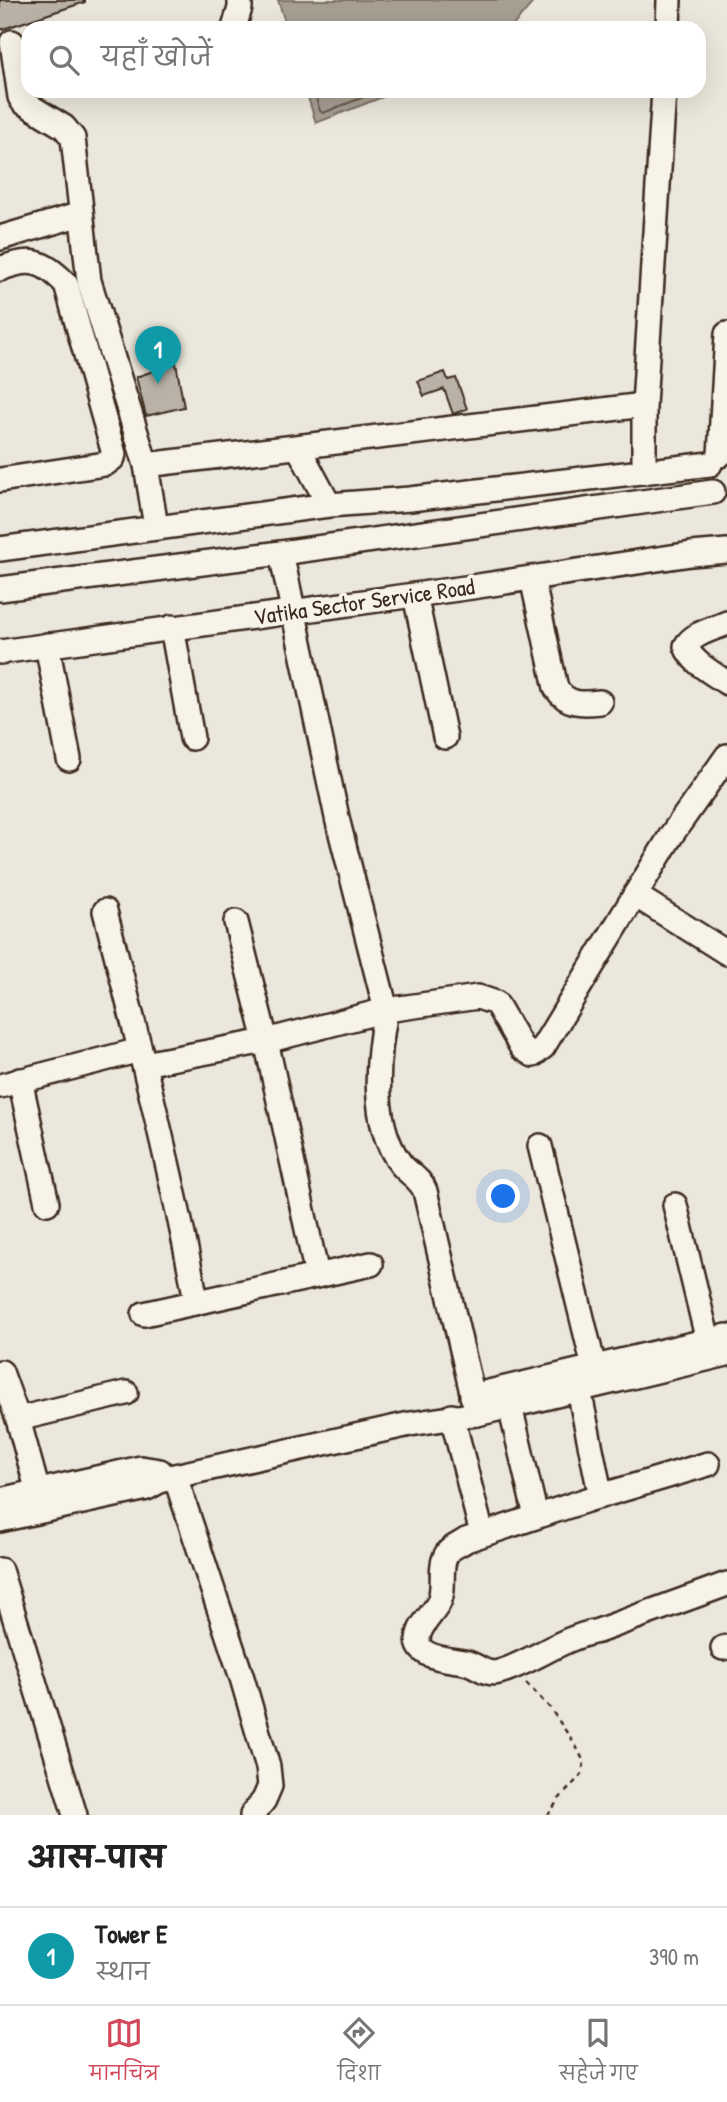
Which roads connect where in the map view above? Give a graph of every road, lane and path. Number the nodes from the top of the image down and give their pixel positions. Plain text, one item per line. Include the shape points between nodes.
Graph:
1 (240, 0) edge
2 (669, 0) edge
3 (236, 21) edge
4 (668, 21) edge
5 (12, 42) dead end
6 (664, 98) edge
7 (81, 214) junction
8 (0, 238) edge
9 (0, 269) edge
10 (727, 334) edge
11 (644, 405) junction
12 (298, 447) junction
13 (719, 458) edge
14 (146, 465) junction
15 (643, 472) junction
16 (0, 480) edge
17 (720, 495) edge
18 (329, 505) junction
19 (156, 527) junction
20 (0, 549) edge
21 (727, 551) edge
22 (281, 553) junction
23 (531, 578) junction
24 (0, 589) edge
25 (415, 595) junction
26 (293, 611) junction
27 (727, 623) edge
28 (172, 627) junction
29 (47, 645) junction
30 (0, 652) edge
31 (727, 683) edge
32 (600, 702) dead end
33 (445, 737) dead end
34 (192, 738) dead end
35 (727, 756) edge
36 (69, 759) dead end
37 (635, 895) junction
38 (105, 911) dead end
39 (236, 922) dead end
40 (727, 953) edge
41 (386, 1010) junction
42 (266, 1041) junction
43 (142, 1057) junction
44 (10, 1083) edge
45 (540, 1146) dead end
46 (47, 1203) dead end
47 (675, 1205) dead end
48 (371, 1264) dead end
49 (317, 1275) junction
50 (194, 1303) junction
51 (144, 1314) dead end
52 (721, 1344) edge
53 (594, 1367) junction
54 (1, 1372) edge
55 (579, 1390) junction
56 (126, 1393) dead end
57 (474, 1405) junction
58 (510, 1406) junction
59 (452, 1416) junction
60 (18, 1419) junction
61 (708, 1464) dead end
62 (170, 1477) junction
63 (598, 1483) dead end
64 (37, 1492) junction
65 (0, 1500) edge
66 (533, 1504) dead end
67 (0, 1520) edge
68 (479, 1522) dead end
69 (0, 1570) edge
70 (727, 1584) edge
71 (512, 1666) junction
72 (75, 1815) edge
73 (252, 1815) edge
74 (548, 1815) edge

1 - 3 street
2 - 4 street
5 - 7 street via 23,102 74,138
6 - 11 street
7 - 8 street
7 - 14 street via 89,281
9 - 16 street via 30,261 50,269 66,284 114,454 105,464
10 - 13 street
11 - 12 street
11 - 15 street
12 - 14 street
12 - 18 street
13 - 15 street
13 - 17 street via 706,479
14 - 19 street
15 - 18 street
17 - 22 street
18 - 19 street
19 - 20 street
21 - 23 street, Vatika Sector Service Road
22 - 24 street
22 - 26 street
23 - 25 street, Vatika Sector Service Road
23 - 32 street via 556,688 576,703
25 - 26 street, Vatika Sector Service Road
25 - 33 street
26 - 28 street, Vatika Sector Service Road
26 - 41 street via 338,822
27 - 31 street via 696,636 687,646 694,659
28 - 29 street, Vatika Sector Service Road
28 - 34 street
29 - 30 street, Vatika Sector Service Road
29 - 36 street
35 - 37 street
37 - 40 street
37 - 41 street via 543,1047 533,1055 522,1048 496,1003 478,997
38 - 43 street
39 - 42 street
41 - 42 street
41 - 57 street via 377,1076 383,1120 400,1164 425,1191
42 - 43 street
42 - 49 street
43 - 44 street
43 - 50 street
44 - 46 street
45 - 53 street
47 - 52 street
48 - 49 street
49 - 50 street
50 - 51 street
52 - 53 street
52 - 55 street
53 - 57 street
54 - 60 street
55 - 58 street
55 - 63 street
56 - 60 street
57 - 58 street
57 - 59 street
58 - 66 street
59 - 62 street
59 - 68 street
60 - 64 street
61 - 71 street via 491,1532 447,1552 441,1598 420,1630 421,1647 431,1656 468,1663 489,1673
62 - 64 street via 141,1468
62 - 67 street via 147,1488
62 - 73 street via 242,1678 268,1767 270,1786
64 - 65 street
69 - 72 street
70 - 71 street via 580,1634
71 - 74 path via 550,1707 584,1762 582,1774

